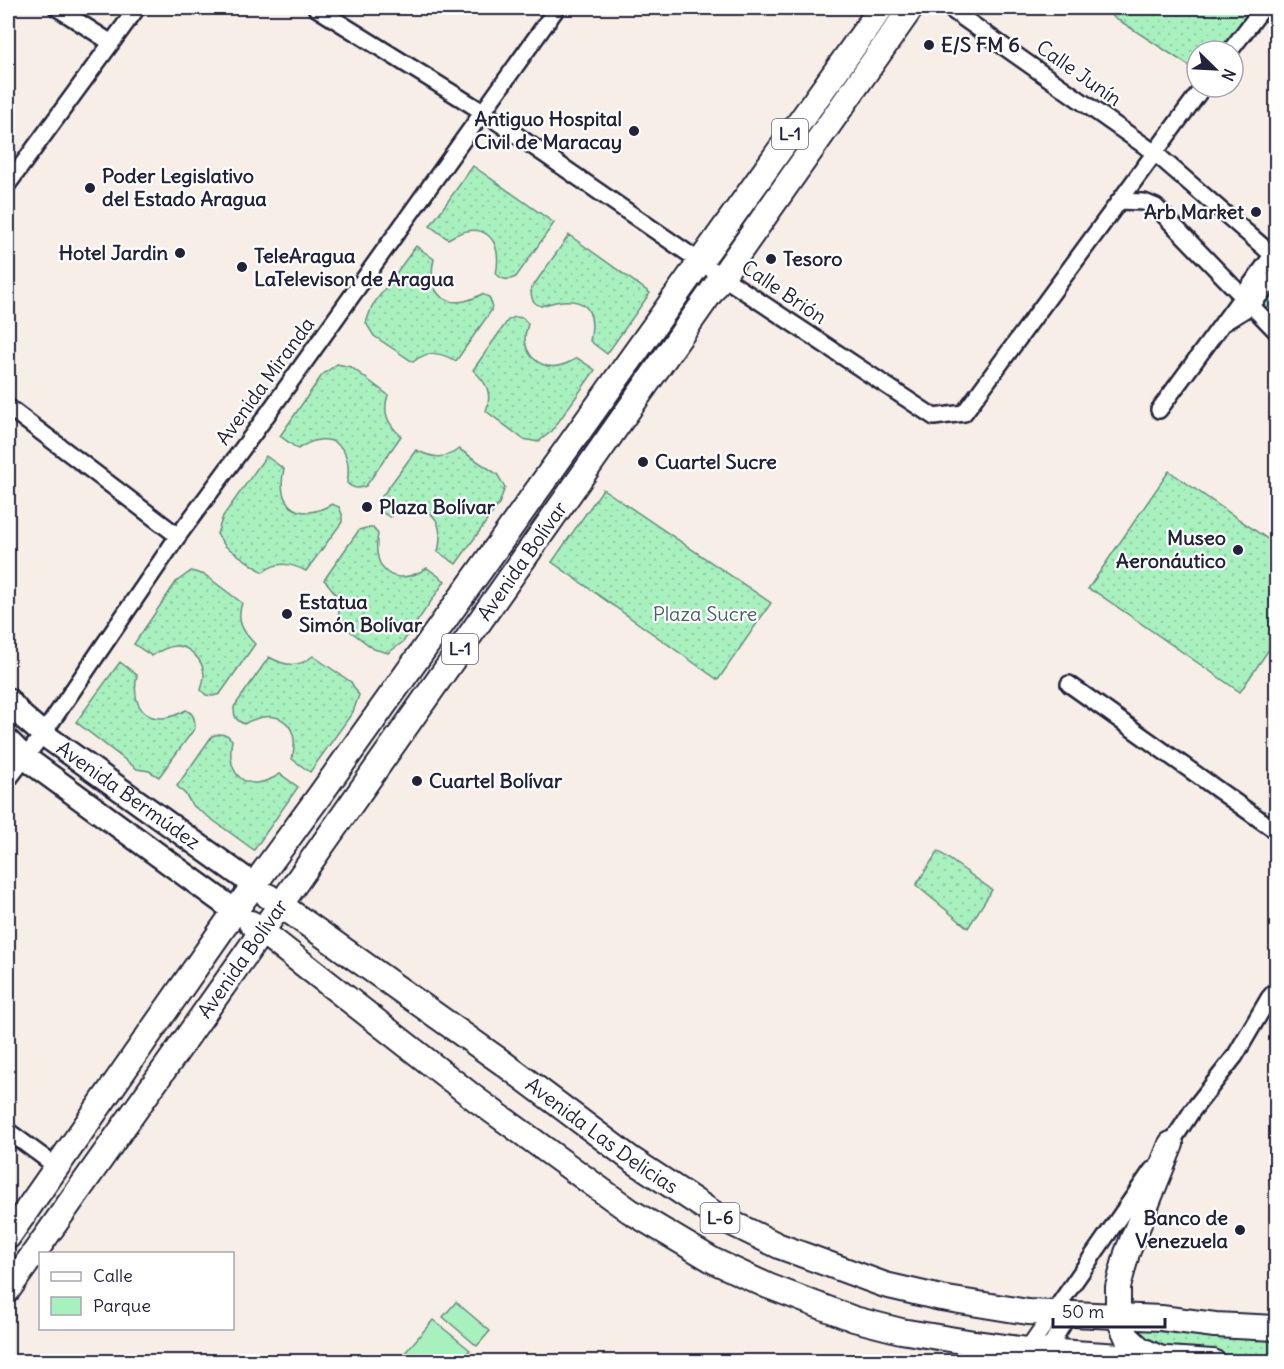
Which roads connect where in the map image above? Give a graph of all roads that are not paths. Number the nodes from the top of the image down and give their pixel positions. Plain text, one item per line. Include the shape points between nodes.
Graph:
1 (57, 8) edge
2 (136, 8) edge
3 (316, 8) edge
4 (557, 8) edge
5 (881, 8) edge
6 (911, 8) edge
7 (949, 8) edge
8 (1263, 8) edge
9 (1239, 39) edge
10 (110, 42) junction
11 (1194, 99) edge
12 (483, 112) junction
13 (1155, 153) junction
14 (8, 184) edge
15 (1119, 201) junction
16 (1275, 254) edge
17 (699, 260) junction
18 (721, 276) junction
19 (1276, 276) edge
20 (1247, 301) junction
21 (1276, 331) edge
22 (8, 407) edge
23 (1159, 410) dead end
24 (178, 536) junction
25 (1069, 684) dead end
26 (8, 700) edge
27 (43, 734) junction
28 (8, 741) edge
29 (24, 757) junction
30 (8, 780) edge
31 (1276, 831) edge
32 (254, 885) junction
33 (281, 906) junction
34 (235, 911) junction
35 (262, 932) junction
36 (1276, 990) edge
37 (8, 1131) edge
38 (1171, 1144) junction
39 (57, 1167) junction
40 (8, 1236) edge
41 (8, 1290) edge
42 (1060, 1314) junction
43 (1118, 1317) junction
44 (1276, 1328) edge
45 (1033, 1356) edge
46 (1161, 1359) junction
47 (1213, 1362) edge

1 - 10 street
2 - 10 street
3 - 12 street, Calle Brión
4 - 12 street, Avenida Miranda
5 - 17 main road, Avenida Bolívar / L-1
6 - 18 main road, Avenida Bolívar / L-1
7 - 13 street, Calle Junín
8 - 9 street
10 - 14 street
11 - 13 street, Calle Brión
12 - 17 street, Calle Brión
12 - 24 street, Avenida Miranda
13 - 15 street, Calle Brión
13 - 16 street
15 - 18 street, Calle Brión via 964,413 934,417
15 - 20 street via 1144,202 1156,207
16 - 20 street
17 - 18 street, Calle Brión
17 - 32 main road, Avenida Bolívar / L-1
18 - 33 main road, Avenida Bolívar / L-1
19 - 20 street
20 - 21 street
20 - 23 street via 1222,324
22 - 24 street
24 - 27 street, Avenida Miranda
25 - 31 street
26 - 27 street, Avenida Bermúdez / L-6
27 - 29 street, Avenida Miranda
27 - 32 street, Avenida Bermúdez / L-6
28 - 29 street, Avenida Bermúdez / L-6
29 - 30 street, Avenida Miranda
29 - 34 street, Avenida Bermúdez / L-6
32 - 33 main road, Avenida Las Delicias / L-6
32 - 34 main road, Avenida Bolívar / L-1
33 - 35 main road, Avenida Bolívar / L-1
33 - 42 main road, Avenida Las Delicias / L-6 via 631,1159 719,1217 778,1246 885,1285 940,1298
34 - 35 main road, L-6
34 - 39 main road, Avenida Bolívar / L-1
35 - 41 main road, Avenida Bolívar / L-1
35 - 45 main road, L-6 via 477,1100 630,1211 714,1261 854,1319
36 - 38 street via 1235,1056
37 - 39 street
38 - 42 street
38 - 43 main road via 1126,1253 1118,1287
39 - 40 main road, Avenida Bolívar / L-1
42 - 43 main road, Avenida Las Delicias / L-6
42 - 45 street
43 - 44 main road, Avenida Las Delicias / L-6
43 - 46 main road, L-6 via 1127,1337 1140,1349
45 - 46 main road, L-6
46 - 47 main road, L-6

